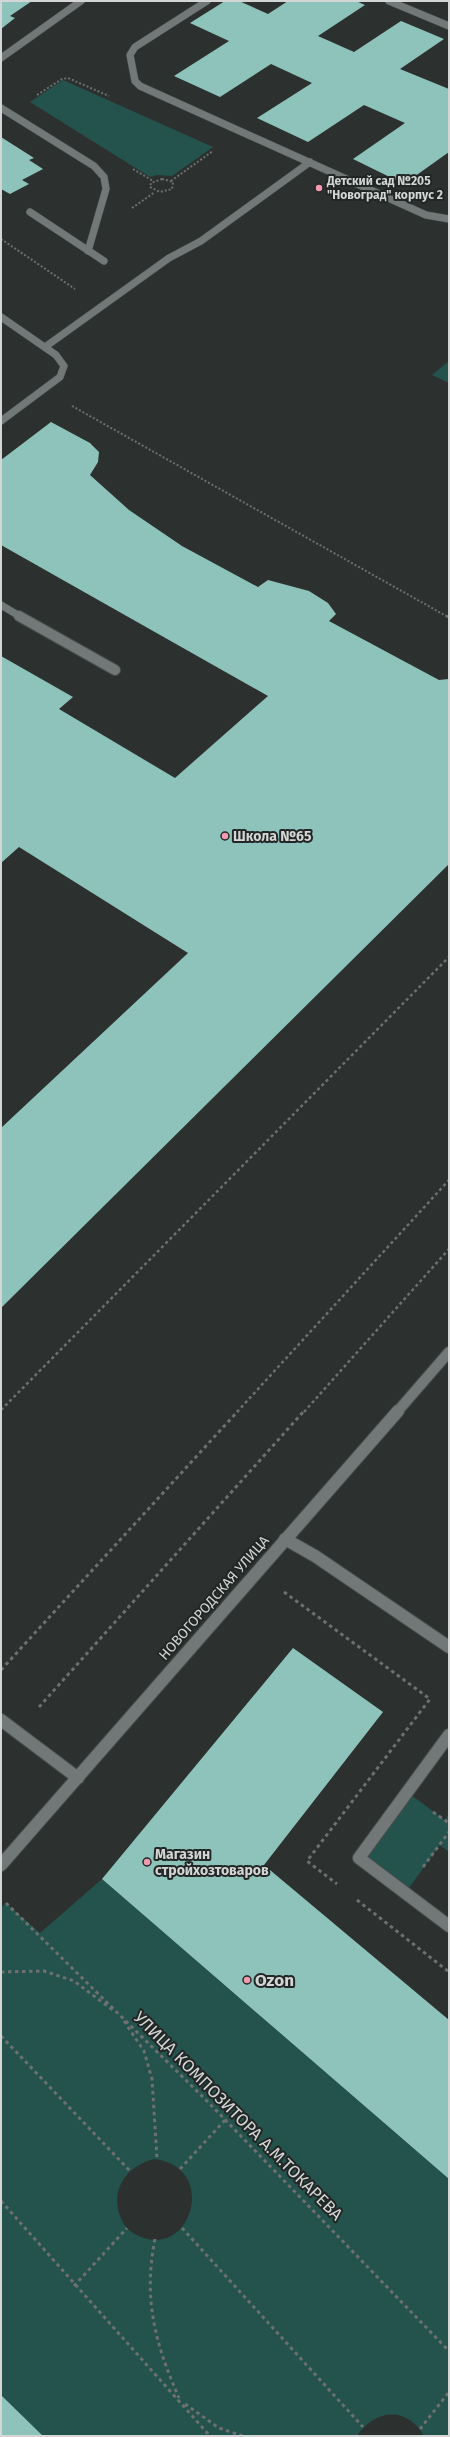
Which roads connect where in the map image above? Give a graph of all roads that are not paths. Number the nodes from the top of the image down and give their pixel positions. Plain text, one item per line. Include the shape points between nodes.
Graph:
1 (81, 1) edge
2 (207, 1) edge
3 (389, 1) edge
4 (449, 26) edge
5 (1, 58) edge
6 (1, 108) edge
7 (310, 162) junction
8 (30, 212) dead end
9 (449, 219) edge
10 (88, 250) junction
11 (104, 262) dead end
12 (1, 317) edge
13 (45, 347) junction
14 (1, 421) edge
15 (1, 605) edge
16 (115, 670) dead end
17 (449, 1352) edge
18 (285, 1539) junction
19 (449, 1647) edge
20 (1, 1720) edge
21 (449, 1735) edge
22 (78, 1778) junction
23 (1, 1865) edge
24 (449, 1926) edge

1 - 5 street
2 - 7 street via 135,47 130,55 135,81 140,86
3 - 4 street
6 - 10 street via 94,166 104,177 106,189
7 - 9 street via 426,215
7 - 13 street via 201,241 169,258
8 - 10 street
10 - 11 street
12 - 13 street
13 - 14 street via 56,355 64,366 60,376
15 - 16 street
17 - 18 street, НОВОГОРОДСКАЯ УЛИЦА
18 - 19 street via 315,1556
18 - 22 street, НОВОГОРОДСКАЯ УЛИЦА
20 - 22 street
21 - 24 street via 359,1858
22 - 23 street, НОВОГОРОДСКАЯ УЛИЦА

